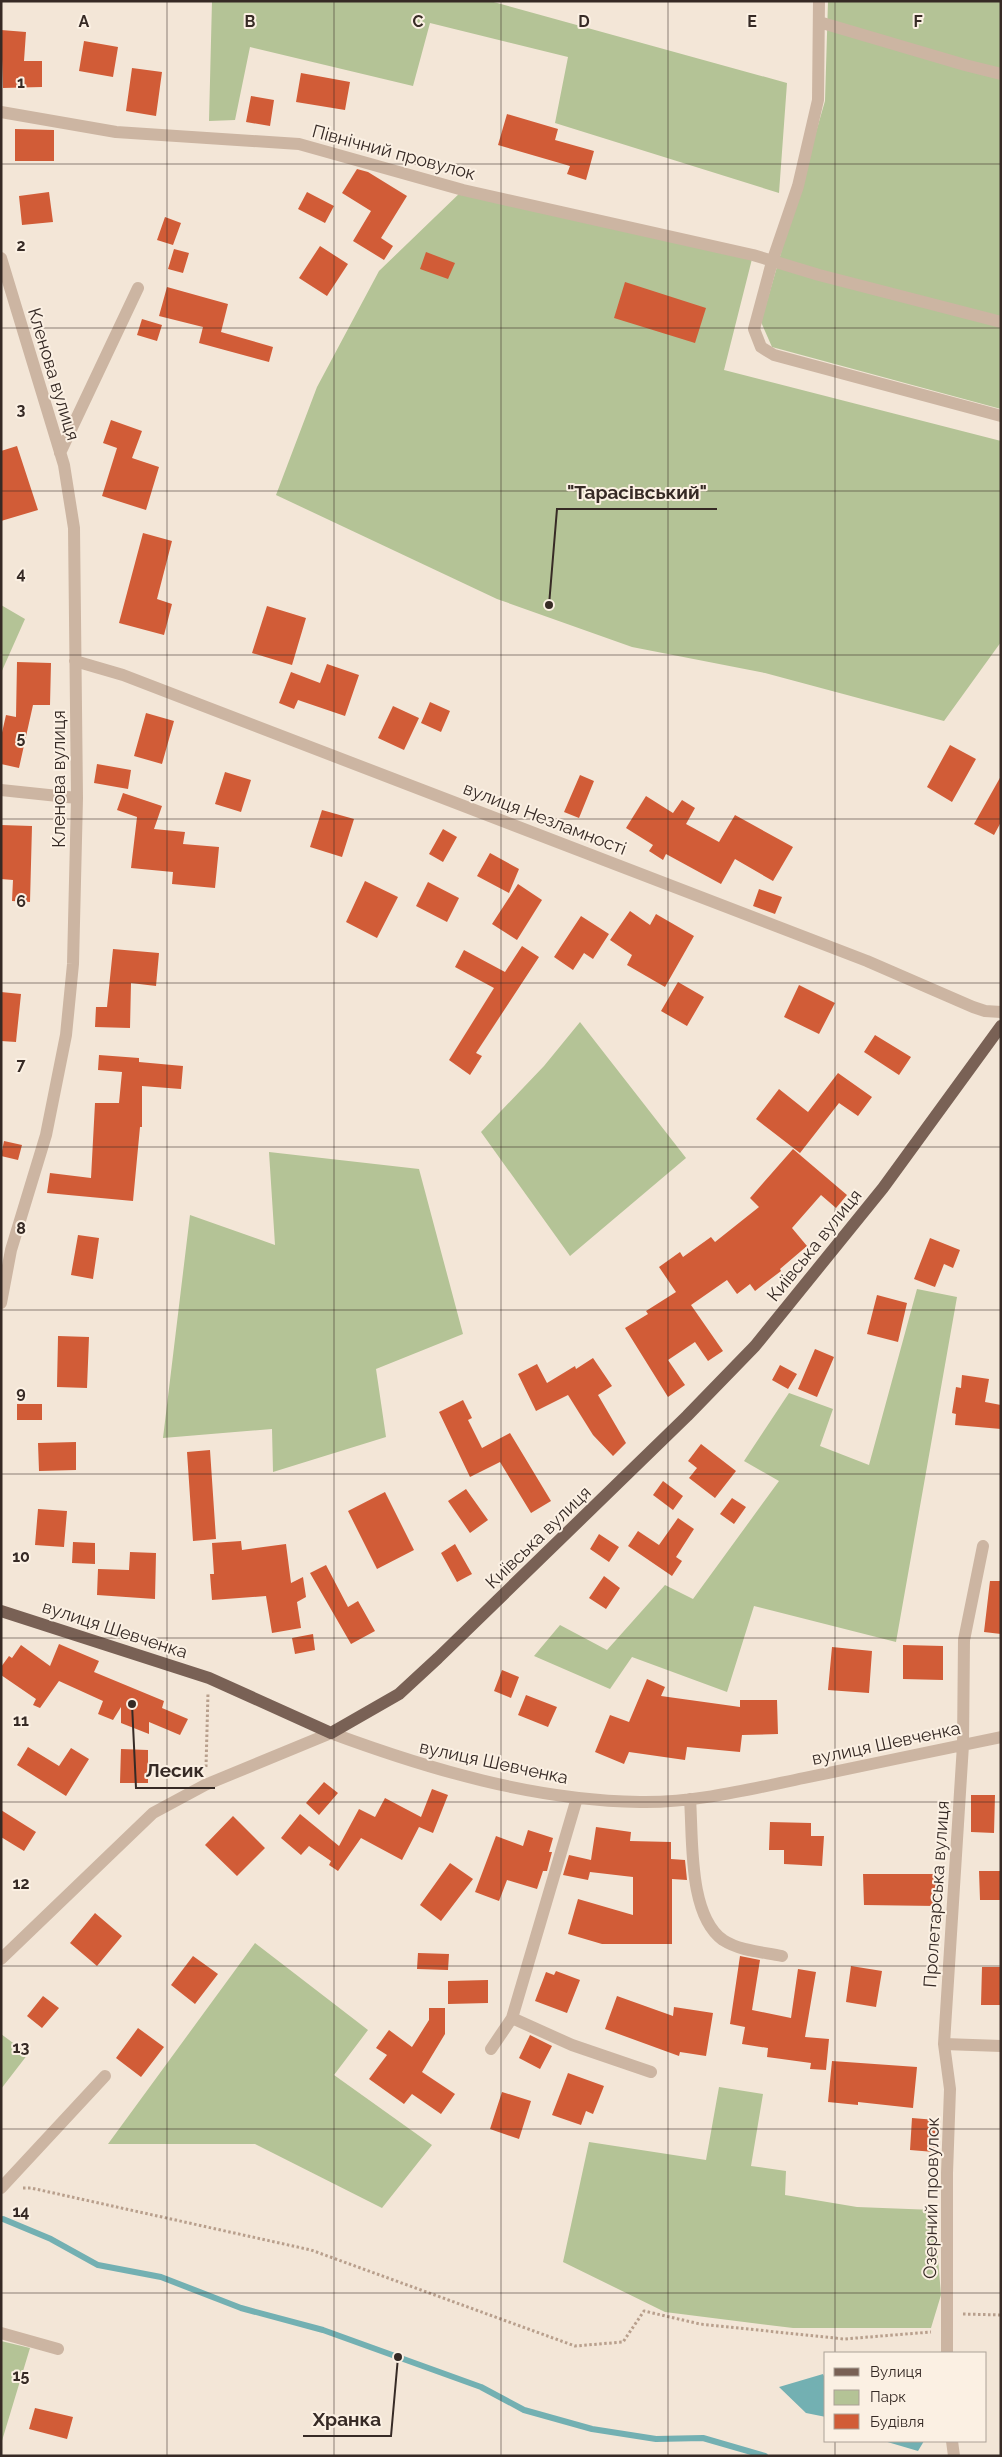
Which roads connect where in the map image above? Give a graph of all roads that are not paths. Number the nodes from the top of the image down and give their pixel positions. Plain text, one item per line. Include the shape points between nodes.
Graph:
1 (819, 1) edge
2 (819, 22) junction
3 (1001, 74) edge
4 (1, 112) edge
5 (1, 258) edge
6 (772, 262) junction
7 (138, 288) dead end
8 (1001, 322) edge
9 (1001, 416) edge
10 (60, 453) junction
11 (75, 661) junction
12 (1, 790) edge
13 (77, 798) junction
14 (1001, 1012) edge
15 (1001, 1026) edge
16 (1, 1303) edge
17 (983, 1546) dead end
18 (1, 1611) edge
19 (331, 1733) junction
20 (1001, 1737) edge
21 (962, 1745) junction
22 (577, 1798) junction
23 (690, 1799) junction
24 (782, 1956) dead end
25 (1, 1959) edge
26 (512, 2018) junction
27 (944, 2044) junction
28 (1001, 2046) edge
29 (490, 2049) dead end
30 (651, 2072) dead end
31 (105, 2076) dead end
32 (1, 2188) edge
33 (1, 2333) edge
34 (58, 2349) dead end
35 (947, 2352) edge
36 (952, 2442) edge
37 (954, 2456) edge

1 - 2 street
2 - 3 street
2 - 6 street via 818,100 798,186
4 - 6 street, Північний провулок via 116,132 299,144 463,190 753,255
5 - 10 street, Кленова вулиця
6 - 8 street, Північний провулок
6 - 9 street via 754,329 761,347 774,355
7 - 10 street
10 - 11 street, Кленова вулиця via 74,528
11 - 13 street, Кленова вулиця
11 - 14 street, вулиця Незламності via 122,675 867,961 973,1007
12 - 13 street
13 - 16 street, Кленова вулиця via 73,964 66,1035 46,1135 11,1250
15 - 19 main road, Київська вулиця via 883,1188 755,1346 687,1416 399,1694
17 - 21 street, Пролетарська вулиця via 964,1640
18 - 19 main road, вулиця Шевченка via 209,1678
19 - 22 street, вулиця Шевченка via 445,1772
19 - 25 street, Київська вулиця via 205,1785 153,1813
20 - 21 street, вулиця Шевченка
21 - 23 street, вулиця Шевченка
21 - 27 street, Пролетарська вулиця
22 - 23 street, вулиця Шевченка via 642,1802
22 - 26 street
23 - 24 street via 698,1901 705,1920 714,1932 732,1944
26 - 29 street
26 - 30 street via 572,2045
27 - 28 street
27 - 35 street, Озерний провулок via 950,2089
31 - 32 street
33 - 34 street
36 - 37 street

